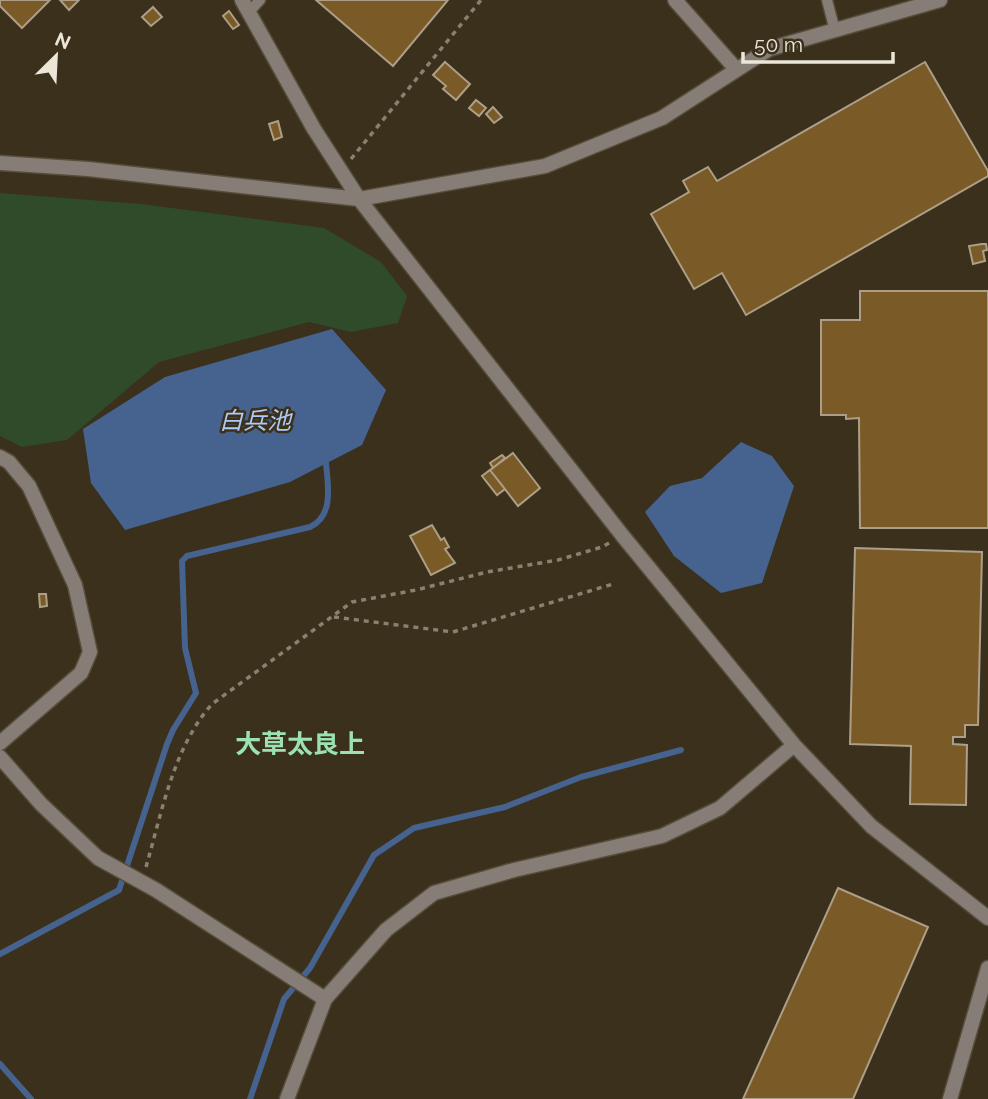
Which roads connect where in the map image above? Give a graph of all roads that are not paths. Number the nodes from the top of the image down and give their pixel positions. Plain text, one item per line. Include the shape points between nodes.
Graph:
1 (675, 0) edge
2 (827, 0) edge
3 (940, 0) edge
4 (251, 4) edge
5 (835, 31) junction
6 (736, 69) junction
7 (0, 163) edge
8 (359, 200) junction
9 (0, 457) edge
10 (0, 743) edge
11 (794, 746) junction
12 (0, 757) edge
13 (988, 918) edge
14 (988, 968) edge
15 (325, 999) junction
16 (287, 1099) edge
17 (950, 1099) edge

1 - 6 street
2 - 5 lane
3 - 5 street
4 - 8 street via 314,129
5 - 6 street via 769,50
6 - 8 street via 662,118 545,166
7 - 8 street
8 - 11 street
9 - 10 street via 29,486 75,585 90,652 81,673
11 - 13 street via 871,826
11 - 15 street via 720,808 662,836 434,893 386,930
12 - 15 street via 98,858
14 - 17 street
15 - 16 street

